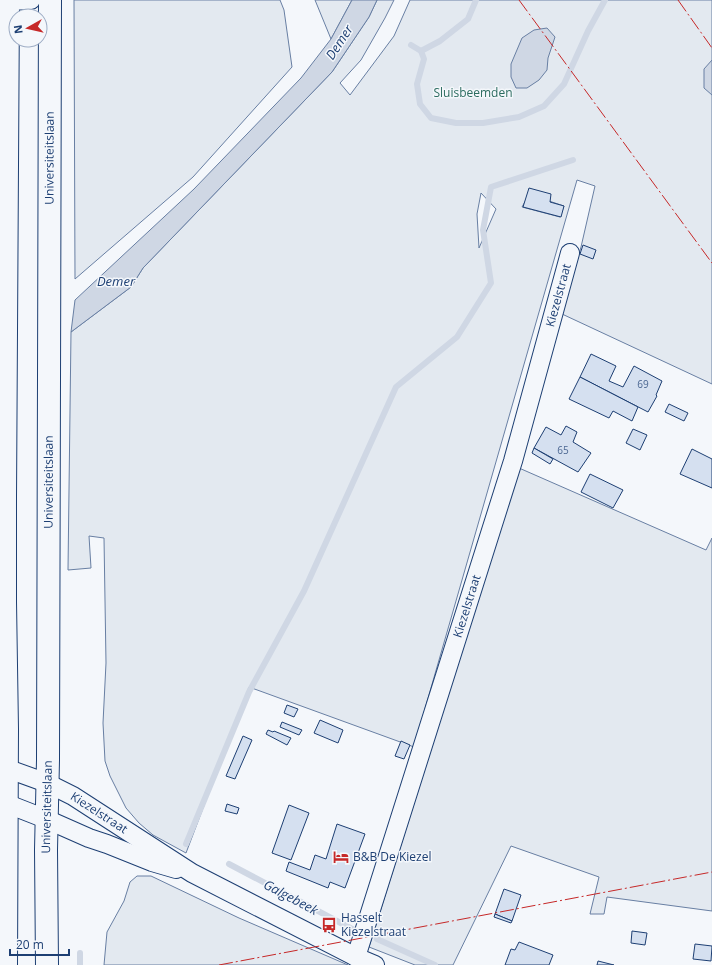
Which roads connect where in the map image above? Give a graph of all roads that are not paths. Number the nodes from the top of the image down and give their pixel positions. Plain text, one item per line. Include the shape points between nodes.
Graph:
1 (8, 0) edge
2 (30, 0) edge
3 (50, 0) edge
4 (570, 253) dead end
5 (3, 766) edge
6 (47, 783) junction
7 (3, 803) edge
8 (46, 819) junction
9 (192, 873) junction
10 (356, 957) junction
11 (6, 965) edge
12 (47, 965) edge
13 (375, 965) edge

1 - 2 street
1 - 5 highway via 5,497 7,728
3 - 6 highway, Universiteitslaan
4 - 10 street, Kiezelstraat via 513,460
5 - 6 street, Kiezelstraat
5 - 7 highway
6 - 8 highway, Universiteitslaan
6 - 9 street, Kiezelstraat via 73,796
7 - 8 street, Kiezelstraat
7 - 11 highway
8 - 9 street, Kiezelstraat via 152,862
8 - 12 highway, Universiteitslaan
9 - 10 street, Kiezelstraat
10 - 13 street, Kiezelstraat

